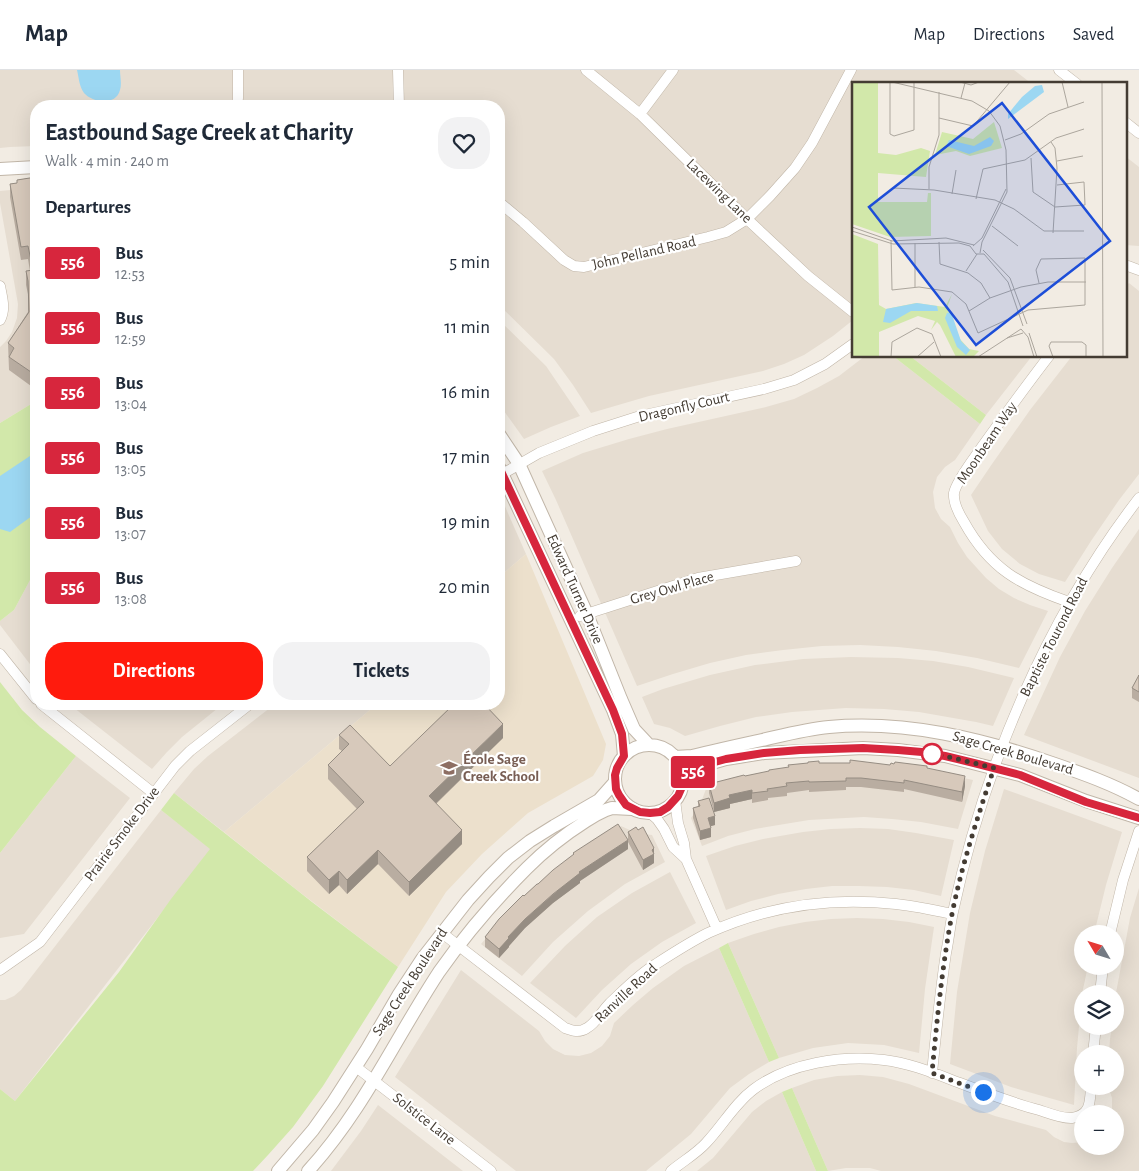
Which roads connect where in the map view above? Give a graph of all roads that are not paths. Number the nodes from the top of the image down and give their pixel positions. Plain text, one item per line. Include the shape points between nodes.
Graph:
1 (238, 70) edge
2 (398, 70) edge
3 (586, 70) edge
4 (673, 70) edge
5 (851, 70) edge
6 (1059, 70) edge
7 (1074, 82) edge
8 (238, 100) edge
9 (399, 100) edge
10 (640, 114) junction
11 (1126, 123) edge
12 (1139, 133) edge
13 (30, 167) edge
14 (0, 169) edge
15 (505, 207) edge
16 (747, 219) junction
17 (1126, 267) edge
18 (1139, 270) edge
19 (0, 286) edge
20 (852, 311) edge
21 (0, 320) edge
22 (852, 345) edge
23 (1047, 358) edge
24 (506, 470) edge
25 (1139, 498) edge
26 (796, 561) dead end
27 (1069, 602) junction
28 (583, 615) junction
29 (0, 654) edge
30 (30, 692) edge
31 (49, 710) edge
32 (242, 710) edge
33 (649, 745) junction
34 (624, 756) junction
35 (675, 757) junction
36 (998, 757) junction
37 (615, 782) junction
38 (683, 782) junction
39 (153, 793) junction
40 (1139, 799) edge
41 (676, 800) junction
42 (632, 808) junction
43 (650, 813) junction
44 (1139, 818) edge
45 (1139, 831) edge
46 (686, 859) junction
47 (952, 914) junction
48 (1112, 925) edge
49 (717, 929) junction
50 (442, 933) junction
51 (458, 946) junction
52 (0, 970) edge
53 (356, 1067) junction
54 (932, 1073) junction
55 (374, 1080) junction
56 (1091, 1095) edge
57 (278, 1171) edge
58 (308, 1171) edge
59 (492, 1171) edge
60 (671, 1171) edge

1 - 8 street
2 - 9 street
3 - 10 street, Lacewing Lane
4 - 10 street
5 - 16 street, John Pelland Road via 795,168
6 - 7 street
10 - 16 street, Lacewing Lane
11 - 12 street
13 - 14 street
15 - 16 street, John Pelland Road via 564,260 584,267 708,238
16 - 20 street, Lacewing Lane via 808,276
17 - 18 street
19 - 21 street via 3,314
22 - 24 street, Dragonfly Court via 794,380 640,416 593,431
23 - 27 street, Moonbeam Way via 964,472 954,492 954,501 969,531 994,563 1022,583
24 - 28 street, Edward Turner Drive
24 - 34 street, Edward Turner Drive via 613,710 622,734
25 - 27 street, Baptiste Tourond Road
26 - 28 street, Grey Owl Place via 698,578
27 - 36 street, Baptiste Tourond Road
28 - 33 street, Edward Turner Drive via 634,729
29 - 30 street
31 - 39 street
32 - 39 street, Prairie Smoke Drive via 190,751
33 - 34 street via 635,748
33 - 35 street via 660,747
34 - 37 street via 617,768
35 - 36 street, Sage Creek Boulevard via 692,756 798,731 864,726 951,734
35 - 38 street
36 - 38 street, Sage Creek Boulevard via 945,756 863,748 800,750 764,753 704,765
36 - 40 street, Sage Creek Boulevard via 1028,754 1095,778
36 - 44 street, Sage Creek Boulevard via 1020,775 1086,802
36 - 47 street, Baptiste Tourond Road via 964,863
37 - 42 street via 619,795
37 - 50 street, Sage Creek Boulevard via 599,800 530,841 508,858
38 - 41 street
39 - 52 street, Prairie Smoke Drive via 40,942
41 - 43 street via 660,812
41 - 46 street
42 - 43 street
42 - 51 street, Sage Creek Boulevard via 612,808 568,832 497,899
43 - 46 street via 664,829 673,848
45 - 48 street
46 - 49 street
47 - 49 street, Ranville Road via 871,902 805,904
47 - 54 street, Baptiste Tourond Road
49 - 51 street, Ranville Road via 651,967 609,1004 594,1022 580,1031 565,1028
50 - 51 street, Ranville Road
50 - 53 street, Sage Creek Boulevard via 399,994
51 - 55 street, Sage Creek Boulevard
53 - 55 street, Solstice Lane
53 - 57 street, Sage Creek Boulevard via 313,1130
54 - 56 street via 1000,1098 1070,1118 1085,1112 1090,1106
54 - 60 street via 916,1067 864,1059 840,1059 788,1071 754,1089 696,1153
55 - 58 street, Sage Creek Boulevard
55 - 59 street, Solstice Lane

